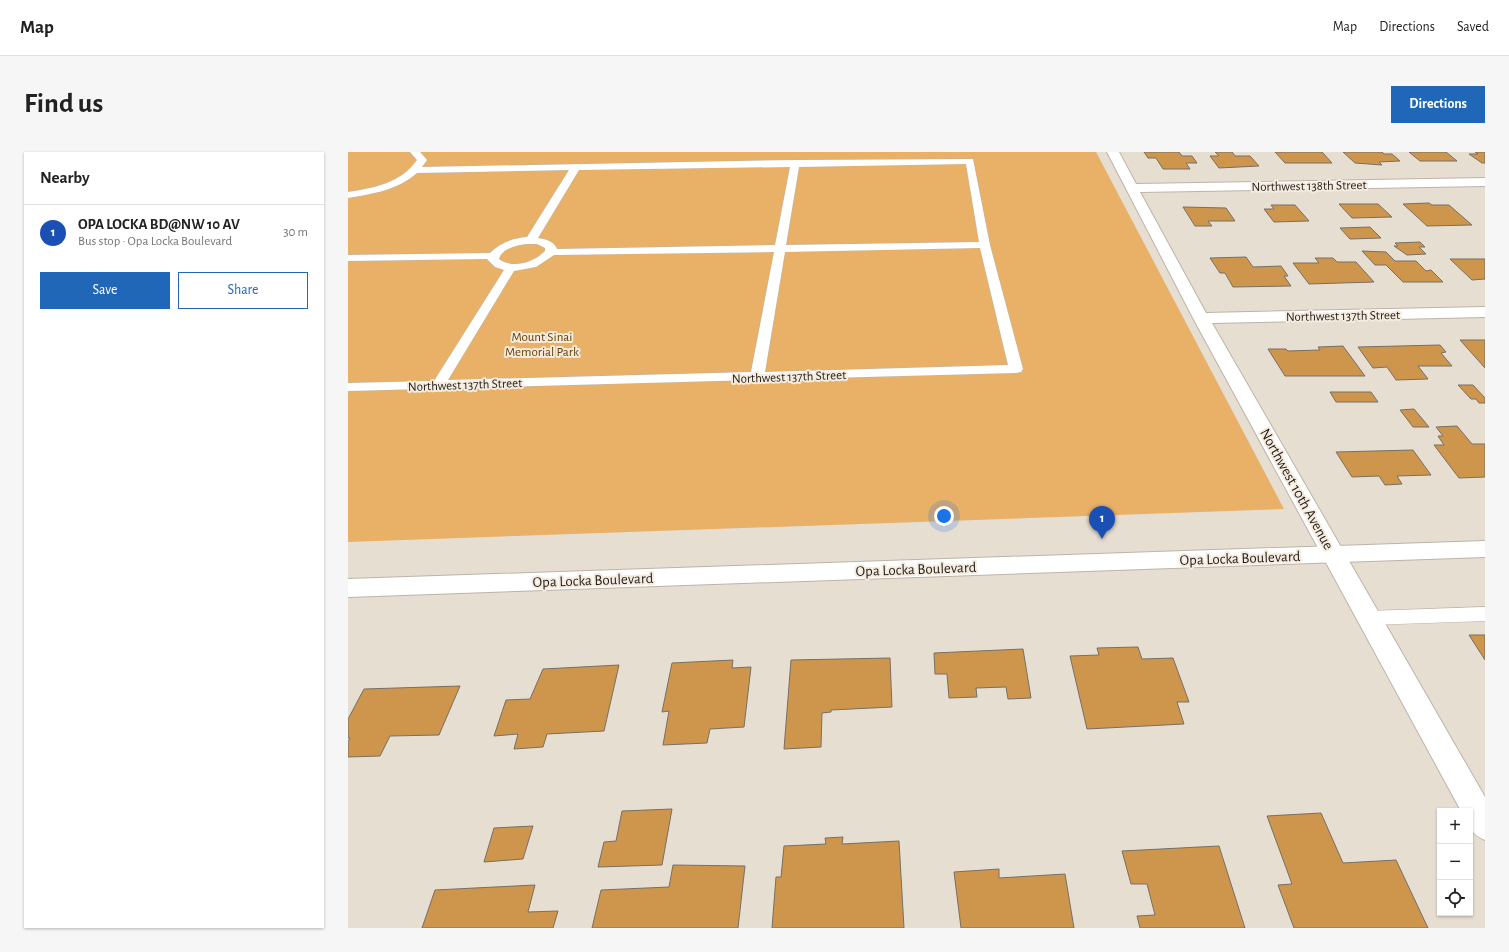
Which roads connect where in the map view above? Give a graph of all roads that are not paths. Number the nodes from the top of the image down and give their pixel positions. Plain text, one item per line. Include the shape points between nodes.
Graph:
1 (415, 152) edge
2 (1113, 152) edge
3 (795, 164) junction
4 (576, 167) junction
5 (417, 170) junction
6 (1485, 182) edge
7 (1133, 188) junction
8 (348, 195) edge
9 (530, 241) junction
10 (985, 245) junction
11 (780, 248) junction
12 (551, 252) junction
13 (493, 256) junction
14 (348, 258) edge
15 (512, 267) junction
16 (1485, 312) edge
17 (1201, 318) junction
18 (757, 376) junction
19 (438, 385) junction
20 (348, 387) edge
21 (1485, 549) edge
22 (1334, 554) junction
23 (348, 588) edge
24 (1485, 614) edge
25 (1369, 618) junction
26 (1485, 825) edge

1 - 5 lane via 422,160
2 - 7 street, Northwest 10th Avenue
3 - 4 lane
3 - 10 lane, Northwest 137th Street via 970,161
3 - 11 lane
4 - 5 lane
4 - 9 lane
5 - 8 lane via 402,180 378,189
6 - 7 street, Northwest 138th Street
7 - 17 street, Northwest 10th Avenue
9 - 12 lane via 547,244 551,247
9 - 13 lane via 507,246
10 - 11 lane
10 - 18 lane, Northwest 137th Street via 1016,369
11 - 12 lane
11 - 18 lane
12 - 15 lane via 540,261
13 - 14 lane
13 - 15 lane via 496,264
15 - 19 lane
16 - 17 street, Northwest 137th Street
17 - 22 street, Northwest 10th Avenue
18 - 19 lane, Northwest 137th Street
19 - 20 lane, Northwest 137th Street
21 - 22 street, Opa Locka Boulevard
22 - 23 street, Opa Locka Boulevard
22 - 25 street, Northwest 10th Avenue
24 - 25 lane
25 - 26 street, Northwest 10th Avenue

